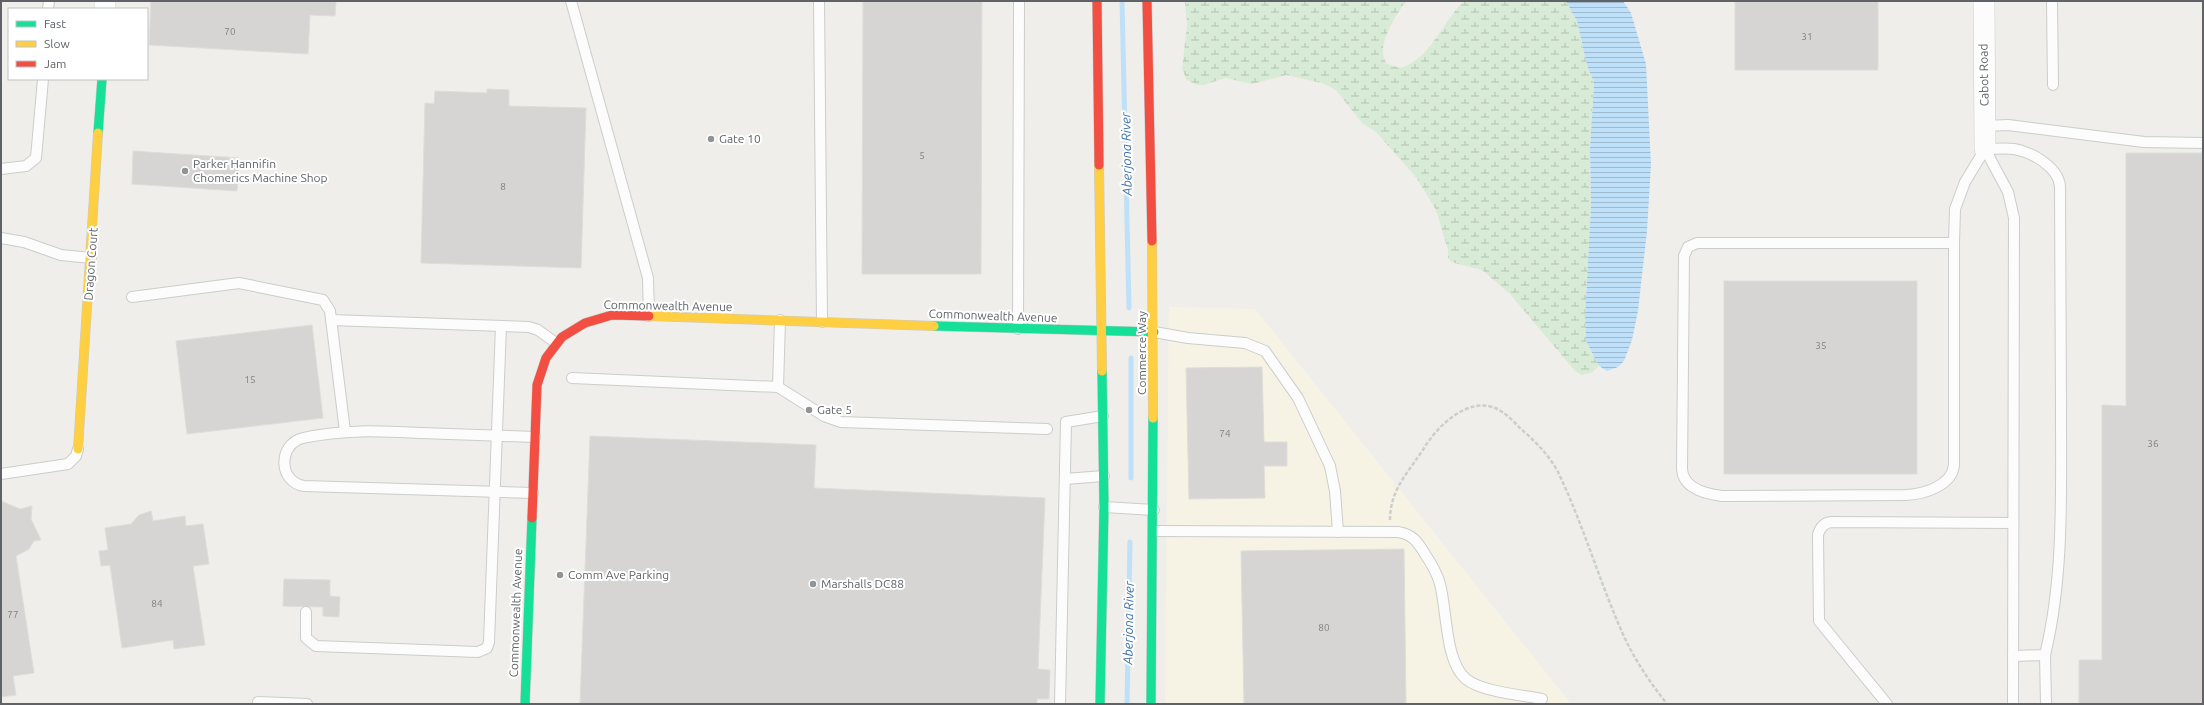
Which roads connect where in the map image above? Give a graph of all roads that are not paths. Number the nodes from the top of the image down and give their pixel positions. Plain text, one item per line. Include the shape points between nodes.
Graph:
1 (571, 1) edge
2 (819, 1) edge
3 (1019, 1) edge
4 (1097, 1) edge
5 (1147, 1) edge
6 (1984, 1) edge
7 (2052, 1) edge
8 (43, 80) edge
9 (102, 80) edge
10 (2053, 85) dead end
11 (1985, 126) junction
12 (2203, 143) edge
13 (1985, 149) junction
14 (1, 169) edge
15 (1, 238) edge
16 (1954, 243) junction
17 (91, 258) junction
18 (132, 297) dead end
19 (649, 316) junction
20 (331, 320) junction
21 (780, 320) junction
22 (822, 322) junction
23 (501, 326) junction
24 (1018, 329) junction
25 (1102, 332) junction
26 (1154, 332) junction
27 (556, 343) junction
28 (572, 378) dead end
29 (778, 387) junction
30 (1103, 416) junction
31 (1047, 429) dead end
32 (345, 431) junction
33 (497, 436) junction
34 (535, 437) junction
35 (78, 449) joint
36 (1, 474) edge
37 (1104, 476) junction
38 (1065, 479) junction
39 (494, 492) junction
40 (533, 493) junction
41 (1104, 507) junction
42 (1154, 510) junction
43 (2013, 523) junction
44 (1154, 531) junction
45 (1338, 532) junction
46 (306, 612) dead end
47 (2045, 655) junction
48 (2013, 656) junction
49 (1542, 700) dead end
50 (258, 702) dead end
51 (307, 704) edge
52 (525, 704) edge
53 (1060, 704) edge
54 (1100, 704) edge
55 (1151, 704) edge
56 (1887, 704) edge
57 (2013, 704) edge
58 (2046, 704) edge

1 - 19 lane via 648,278
2 - 22 lane
3 - 24 lane
4 - 25 street
5 - 26 street, Commerce Way
6 - 11 street, Cabot Road
7 - 10 lane
8 - 14 lane via 36,158 26,166
9 - 17 street, Dragon Court
11 - 12 lane via 2008,125 2144,142
11 - 13 street, Cabot Road
13 - 16 lane via 1965,182 1956,205
13 - 43 lane via 2008,192 2014,218
13 - 47 lane via 2013,149 2022,152 2050,166 2059,180 2061,471 2056,590
15 - 17 lane via 24,242 61,255
16 - 16 lane via 1697,243 1688,247 1684,256 1682,469 1689,485 1722,496 1906,495 1924,492 1948,480 1953,473 1954,465
17 - 35 street, Dragon Court
18 - 20 lane via 239,283 320,299 328,305
19 - 21 street, Commonwealth Avenue
19 - 27 street, Commonwealth Avenue via 612,315 595,318 572,329
20 - 23 lane
20 - 32 lane
21 - 22 street, Commonwealth Avenue
21 - 29 lane
22 - 24 street, Commonwealth Avenue
23 - 27 lane via 531,327
23 - 33 lane
24 - 25 street, Commonwealth Avenue
25 - 26 street, Commonwealth Avenue
25 - 30 street
26 - 42 street, Commerce Way
26 - 45 lane via 1245,343 1265,351 1298,398 1330,466
27 - 34 street, Commonwealth Avenue via 544,360 538,376
28 - 29 lane
29 - 31 lane via 828,418 841,422
30 - 37 street
30 - 38 lane via 1066,422
32 - 33 lane
32 - 39 lane via 302,438 291,444 284,463 290,479 304,486
33 - 34 lane
33 - 39 lane
34 - 40 street, Commonwealth Avenue
35 - 36 lane via 76,456 68,464
37 - 38 lane
37 - 41 street
38 - 53 lane
39 - 40 lane
39 - 46 lane via 489,642 484,650 478,652 316,646 306,638
40 - 52 street, Commonwealth Avenue
41 - 42 lane
41 - 54 street
42 - 44 street, Commerce Way
43 - 48 lane
43 - 56 lane via 1831,522 1821,528 1818,535 1819,621
44 - 45 lane
44 - 55 street, Commerce Way
45 - 49 lane via 1406,534 1415,539 1437,574 1453,657 1460,673 1481,686
47 - 48 lane
47 - 58 lane
48 - 57 lane
50 - 51 lane

